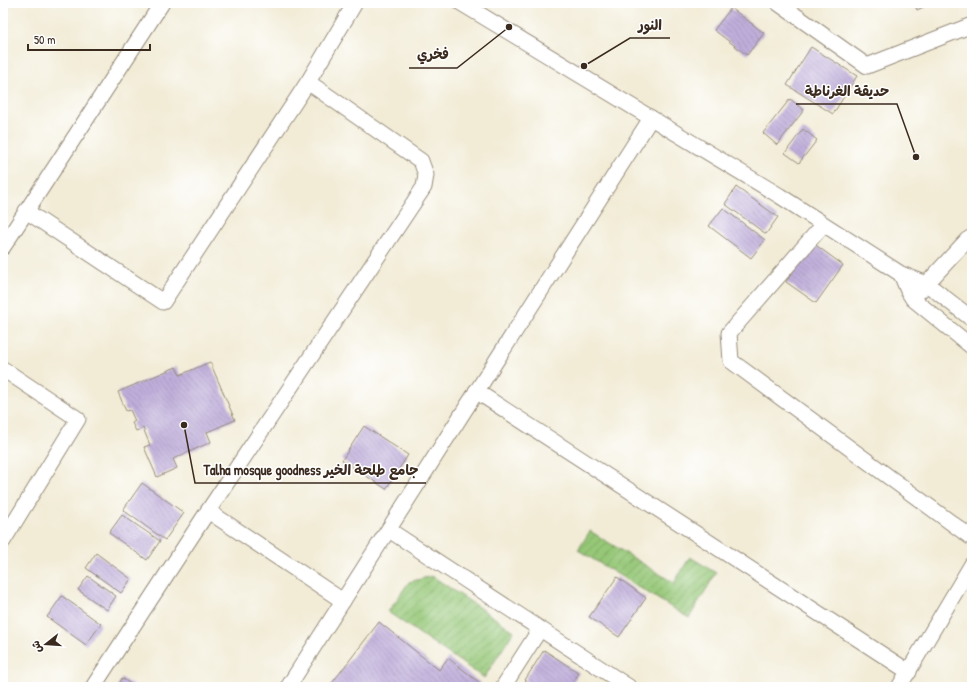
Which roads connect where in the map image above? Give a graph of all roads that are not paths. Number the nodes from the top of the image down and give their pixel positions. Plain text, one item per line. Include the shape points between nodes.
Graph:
1 (162, 3) edge
2 (355, 3) edge
3 (461, 3) edge
4 (778, 3) edge
5 (972, 24) edge
6 (308, 82) junction
7 (651, 118) junction
8 (26, 211) junction
9 (823, 225) junction
10 (972, 237) edge
11 (3, 247) edge
12 (901, 274) junction
13 (927, 284) junction
14 (913, 299) junction
15 (972, 319) edge
16 (972, 347) edge
17 (3, 369) edge
18 (476, 391) junction
19 (208, 511) junction
20 (389, 530) junction
21 (972, 538) edge
22 (3, 541) edge
23 (972, 564) edge
24 (343, 601) junction
25 (540, 629) junction
26 (909, 672) junction
27 (93, 687) edge
28 (288, 687) edge
29 (503, 687) edge
30 (629, 687) edge
31 (900, 687) edge

1 - 8 street
2 - 6 street
3 - 7 street
4 - 5 street via 867,66
6 - 8 street via 163,302
6 - 19 street via 421,161 426,175 424,188
7 - 9 street
7 - 18 street
8 - 11 street
9 - 12 street
9 - 21 street via 729,333 730,361
10 - 13 street
12 - 13 street
12 - 14 street
13 - 14 street
13 - 15 street
14 - 16 street
17 - 22 street via 78,419
18 - 20 street
18 - 26 street
19 - 24 street
19 - 27 street
20 - 24 street
20 - 25 street
23 - 26 street
24 - 28 street
25 - 29 street
25 - 30 street
26 - 31 street

